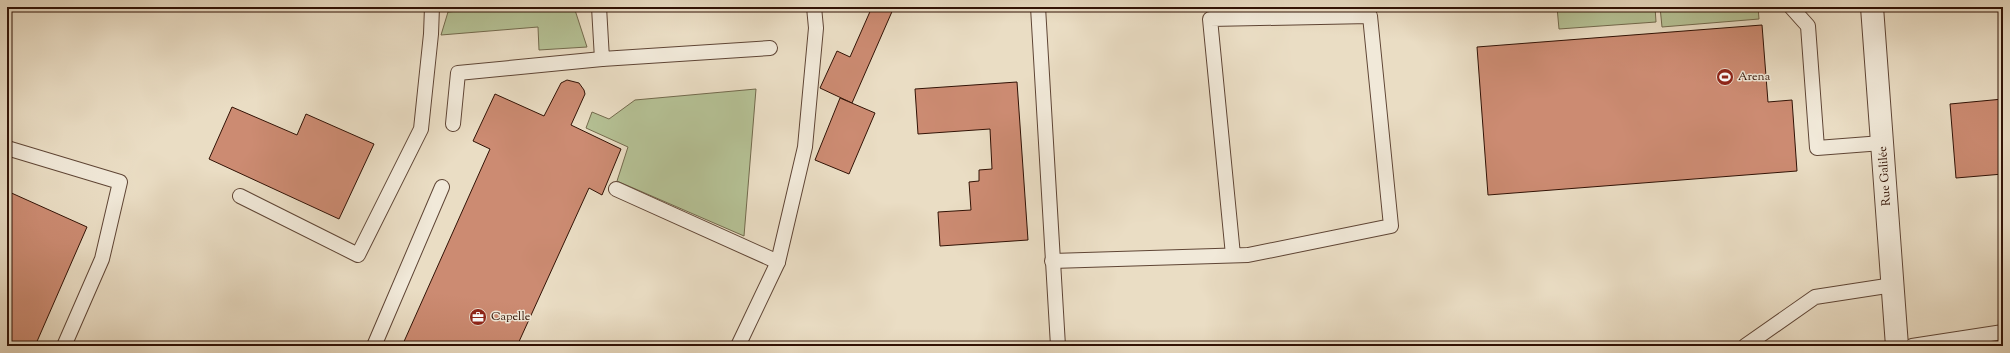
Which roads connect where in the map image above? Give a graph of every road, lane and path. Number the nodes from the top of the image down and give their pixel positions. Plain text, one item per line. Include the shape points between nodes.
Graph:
1 (432, 7) edge
2 (599, 7) edge
3 (814, 7) edge
4 (1038, 7) edge
5 (1791, 7) edge
6 (1872, 7) edge
7 (770, 48) dead end
8 (602, 59) junction
9 (453, 124) dead end
10 (1882, 143) junction
11 (7, 148) edge
12 (442, 188) dead end
13 (616, 189) dead end
14 (240, 196) dead end
15 (1233, 255) junction
16 (1052, 261) junction
17 (778, 262) junction
18 (1893, 285) junction
19 (2003, 332) edge
20 (64, 346) edge
21 (374, 346) edge
22 (738, 346) edge
23 (1058, 346) edge
24 (1745, 346) edge
25 (1897, 346) edge
26 (1912, 346) edge

1 - 14 lane via 420,129 358,256
2 - 8 lane
3 - 17 lane via 816,28 805,147
4 - 16 lane
5 - 10 lane via 1808,26 1817,148
6 - 10 street, Rue Galilée
7 - 8 lane
8 - 9 lane via 458,73
10 - 18 street, Rue Galilée
11 - 20 lane via 120,182 102,259
12 - 21 lane
13 - 17 lane
15 - 15 lane via 1248,255 1391,226 1370,16 1210,20
15 - 16 lane
16 - 23 lane
17 - 22 lane
18 - 24 lane via 1815,297
18 - 25 street, Rue Galilée
19 - 26 lane

